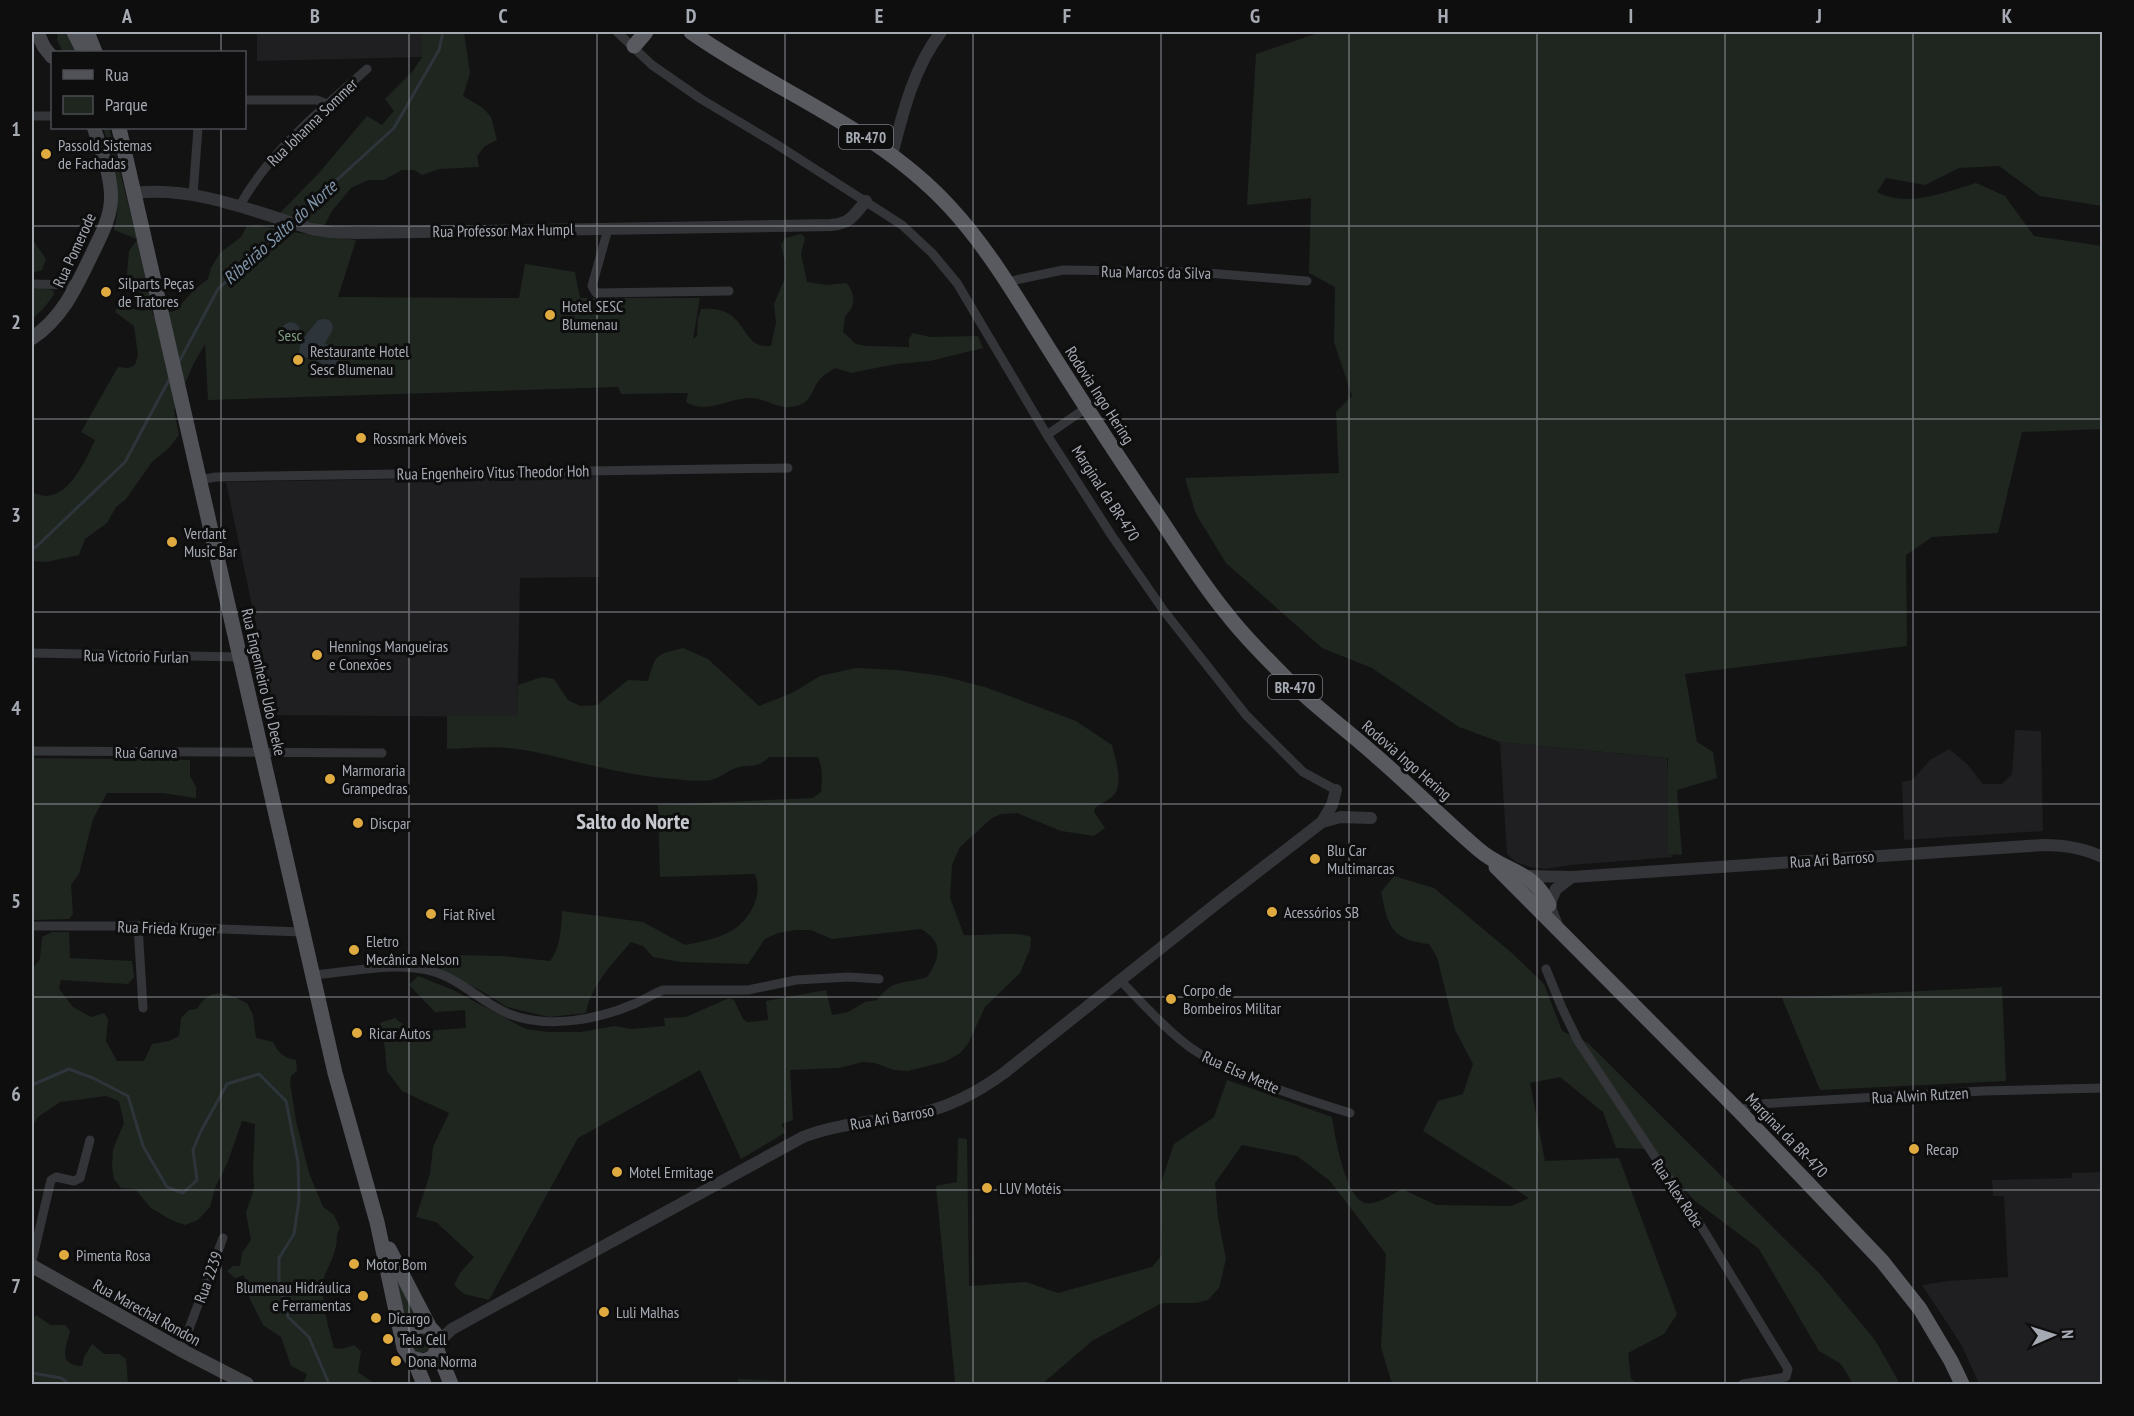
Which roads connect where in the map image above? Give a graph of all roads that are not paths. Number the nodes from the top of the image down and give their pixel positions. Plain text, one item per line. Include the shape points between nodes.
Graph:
1 (38, 32) edge
2 (47, 32) edge
3 (74, 32) edge
4 (87, 32) edge
5 (617, 32) edge
6 (646, 32) edge
7 (691, 32) edge
8 (941, 32) edge
9 (634, 46) junction
10 (51, 51) edge
11 (84, 51) edge
12 (95, 51) edge
13 (51, 54) edge
14 (367, 69) dead end
15 (246, 100) edge
16 (327, 104) junction
17 (32, 116) edge
18 (51, 116) edge
19 (94, 129) edge
20 (114, 129) edge
21 (119, 129) edge
22 (198, 129) edge
23 (123, 148) junction
24 (892, 155) junction
25 (135, 193) junction
26 (193, 195) junction
27 (866, 201) junction
28 (239, 207) junction
29 (608, 229) junction
30 (1307, 281) dead end
31 (1006, 282) junction
32 (32, 284) edge
33 (77, 285) junction
34 (729, 291) dead end
35 (32, 338) edge
36 (1086, 408) junction
37 (1047, 435) junction
38 (788, 468) dead end
39 (199, 480) junction
40 (32, 653) edge
41 (240, 657) junction
42 (32, 751) edge
43 (261, 752) junction
44 (382, 753) dead end
45 (1336, 790) joint
46 (1371, 818) dead end
47 (1322, 822) junction
48 (1479, 850) junction
49 (2099, 854) edge
50 (1527, 876) junction
51 (1572, 877) junction
52 (1550, 905) junction
53 (32, 926) edge
54 (138, 926) junction
55 (1560, 932) junction
56 (303, 933) junction
57 (1546, 969) dead end
58 (313, 975) junction
59 (879, 979) dead end
60 (1120, 980) junction
61 (143, 1008) dead end
62 (2103, 1088) edge
63 (1740, 1112) junction
64 (1350, 1113) dead end
65 (90, 1140) dead end
66 (377, 1222) junction
67 (223, 1238) dead end
68 (32, 1261) edge
69 (32, 1266) edge
70 (435, 1338) junction
71 (404, 1341) junction
72 (181, 1350) junction
73 (418, 1375) edge
74 (247, 1384) edge
75 (451, 1384) edge
76 (1743, 1384) edge
77 (1962, 1384) edge

1 - 13 main road
2 - 10 main road
3 - 11 main road
4 - 12 main road
5 - 9 street, Marginal da BR-470
6 - 9 highway
7 - 24 highway, Rodovia Ingo Hering / BR-470
8 - 24 street via 919,67
9 - 27 street, Marginal da BR-470 via 652,65 701,99
14 - 16 street, Rua Johanna Sommer
15 - 16 street via 317,100
16 - 28 street, Rua Johanna Sommer via 266,165
17 - 18 street
19 - 33 main road, Rua Pomerode via 109,181 110,214
20 - 23 main road, Rua Engenheiro Udo Deeke
21 - 23 main road, Rua Engenheiro Udo Deeke
22 - 26 street
23 - 25 main road, Rua Engenheiro Udo Deeke
24 - 31 highway, Rodovia Ingo Hering / BR-470 via 950,207
25 - 26 street, Rua Professor Max Humpl
25 - 39 main road, Rua Engenheiro Udo Deeke
26 - 28 street, Rua Professor Max Humpl
27 - 29 street, Rua Professor Max Humpl via 844,224
27 - 37 street, Marginal da BR-470 via 902,225 957,283
28 - 29 street, Rua Professor Max Humpl via 312,229 356,233
29 - 34 street via 592,286 596,293
30 - 31 street, Rua Marcos da Silva via 1195,272 1063,270
31 - 36 highway, Rodovia Ingo Hering / BR-470
32 - 33 street
33 - 35 main road, Rua Pomerode via 57,315
36 - 37 street
36 - 48 highway, Rodovia Ingo Hering / BR-470 via 1226,614 1284,676
37 - 45 street, Marginal da BR-470 via 1164,611 1246,715 1303,772
38 - 39 street, Rua Engenheiro Vitus Theodor Hoh
39 - 41 main road, Rua Engenheiro Udo Deeke
40 - 41 street, Rua Victorio Furlan
41 - 43 main road, Rua Engenheiro Udo Deeke
42 - 43 street, Rua Garuva
43 - 44 street, Rua Garuva
43 - 56 main road, Rua Engenheiro Udo Deeke
45 - 47 street, Rua Ari Barroso
46 - 47 street, Rua Ari Barroso via 1341,817
47 - 60 street, Rua Ari Barroso
48 - 50 highway
48 - 55 highway, Marginal da BR-470
49 - 51 street, Rua Ari Barroso via 2067,846 2033,845
50 - 51 street, Rua Ari Barroso
50 - 52 highway
51 - 52 street via 1556,888
52 - 55 street, Marginal da BR-470
53 - 54 street, Rua Frieda Kruger
54 - 56 street, Rua Frieda Kruger
54 - 61 street
55 - 63 highway, Marginal da BR-470
56 - 58 main road, Rua Engenheiro Udo Deeke
57 - 76 street, Rua Alex Robe via 1578,1041 1701,1226 1788,1369 1786,1377
58 - 59 street via 403,968 428,970 449,977 508,1014 542,1022 595,1016 636,1004 663,990 748,990 796,980
58 - 66 main road, Rua Engenheiro Udo Deeke
60 - 64 street, Rua Elsa Mette via 1195,1051 1290,1094
60 - 70 street, Rua Ari Barroso via 976,1093 919,1114 824,1128 803,1137
62 - 63 street, Rua Alwin Rutzen via 1758,1104
63 - 77 highway, Marginal da BR-470 via 1903,1286 1930,1325
65 - 68 street via 80,1178 51,1180
66 - 70 main road, Rua Engenheiro Udo Deeke
66 - 71 main road, Rua Engenheiro Udo Deeke
67 - 72 street, Rua 2239
69 - 72 main road, Rua Marechal Rondon
70 - 71 main road via 420,1325 411,1328
70 - 73 main road via 433,1357
70 - 75 main road, Rua Engenheiro Udo Deeke
71 - 73 main road, Rua Engenheiro Udo Deeke
72 - 74 main road, Rua Marechal Rondon

